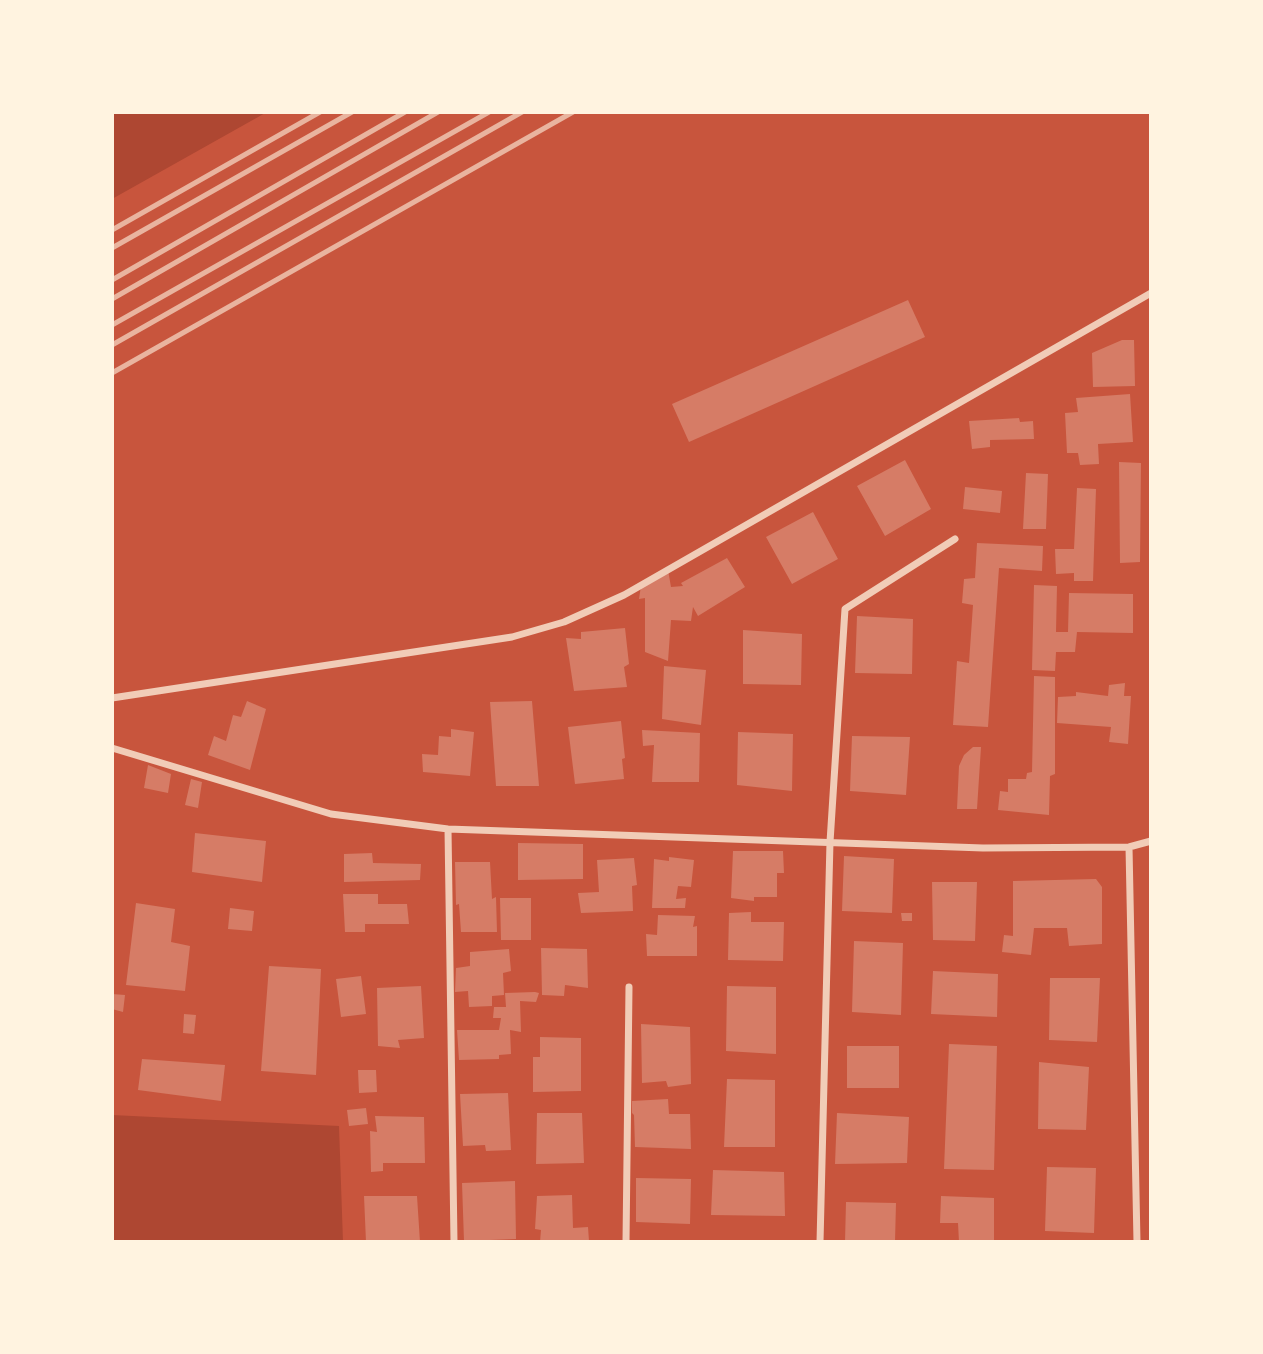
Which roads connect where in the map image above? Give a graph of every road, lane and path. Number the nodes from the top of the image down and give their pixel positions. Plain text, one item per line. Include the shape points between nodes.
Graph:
1 (1151, 293) edge
2 (955, 539) dead end
3 (112, 698) edge
4 (112, 748) edge
5 (448, 829) junction
6 (1151, 841) edge
7 (830, 842) junction
8 (1129, 847) junction
9 (629, 987) dead end
10 (454, 1242) edge
11 (626, 1242) edge
12 (820, 1242) edge
13 (1137, 1242) edge

1 - 3 street via 624,595 564,622 512,637
2 - 7 street via 845,609
4 - 5 street via 331,814
5 - 7 street
5 - 10 street
6 - 8 street
7 - 8 street
7 - 12 street
8 - 13 street
9 - 11 street

